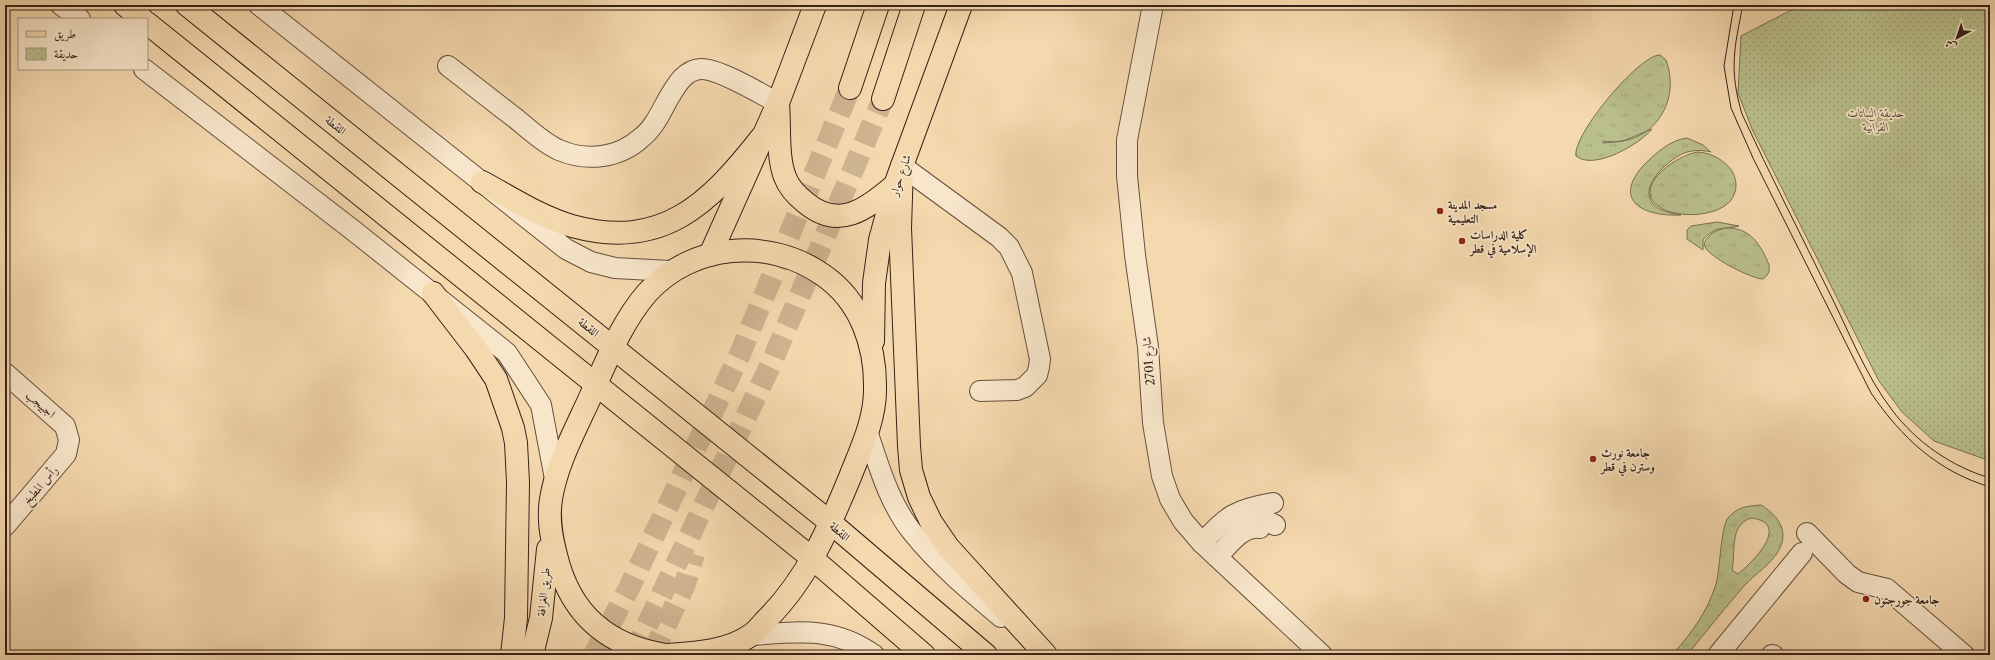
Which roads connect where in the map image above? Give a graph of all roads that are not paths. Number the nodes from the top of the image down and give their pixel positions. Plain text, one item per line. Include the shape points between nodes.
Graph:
1 (62, 5) edge
2 (125, 5) edge
3 (187, 5) edge
4 (260, 5) edge
5 (815, 5) edge
6 (878, 5) edge
7 (914, 5) edge
8 (961, 5) edge
9 (1153, 5) edge
10 (79, 18) edge
11 (141, 18) edge
12 (148, 24) edge
13 (448, 66) dead end
14 (145, 70) edge
15 (850, 88) tunnel mouth
16 (883, 100) tunnel mouth
17 (778, 103) junction
18 (761, 138) junction
19 (898, 176) junction
20 (482, 182) junction
21 (710, 255) junction
22 (670, 271) junction
23 (433, 293) junction
24 (613, 347) junction
25 (873, 352) junction
26 (5, 373) edge
27 (596, 384) junction
28 (980, 391) dead end
29 (868, 434) junction
30 (69, 440) joint
31 (555, 480) junction
32 (1273, 503) dead end
33 (831, 523) junction
34 (5, 526) edge
35 (549, 528) junction
36 (1272, 530) dead end
37 (1807, 533) dead end
38 (1210, 550) junction
39 (1802, 553) dead end
40 (812, 559) junction
41 (737, 644) edge
42 (512, 655) edge
43 (532, 655) edge
44 (667, 655) edge
45 (874, 655) edge
46 (924, 655) edge
47 (986, 655) edge
48 (1045, 655) edge
49 (1322, 655) edge
50 (1718, 655) edge
51 (1964, 655) edge

1 - 10 street
2 - 11 main road
3 - 24 main road, اللقطة
4 - 20 street
5 - 17 main road
6 - 15 main road
7 - 16 main road
8 - 19 main road, شارع حوار
9 - 38 street, شارع 2701 via 1127,140 1127,176 1134,255 1148,347 1153,423 1162,476 1170,499 1183,522
12 - 27 main road
13 - 17 street via 547,142 564,152 584,157 609,155 642,138 679,82 692,71 700,69 716,72
14 - 23 street
17 - 18 main road
17 - 19 main road via 785,178 795,194 810,207 828,215 847,216 864,209
18 - 20 main road via 734,172 707,199 686,215 660,227 633,232 605,233 571,226 538,212
18 - 21 main road
19 - 25 main road, شارع حوار via 880,240 874,282
19 - 28 street via 999,237 1009,247 1022,273 1040,359 1037,375 1025,387 1017,390
19 - 48 main road via 911,470 931,522 948,547
20 - 22 street via 566,249 591,262 615,268
21 - 22 main road
21 - 25 main road via 740,249 770,251 799,260 825,276 847,297 863,323
22 - 24 main road, طريق الغرافة via 647,293 628,319
23 - 31 street via 507,353 527,382 541,405
23 - 42 main road via 496,379 513,428 518,482 516,618
24 - 27 main road, طريق الغرافة
24 - 33 main road, اللقطة
25 - 29 main road via 875,392
26 - 30 street, اجبيجب via 65,426
27 - 31 main road, طريق الغرافة
27 - 40 main road
29 - 33 main road
29 - 48 street via 893,501 912,532 937,560
30 - 34 street, رأس المطبخ via 66,454
31 - 35 main road, طريق الغرافة
32 - 38 street via 1248,508 1231,515
33 - 40 main road
33 - 47 main road, اللقطة
35 - 43 main road, طريق الغرافة via 541,618
35 - 44 main road via 560,572 570,595 590,622 615,639 641,651
36 - 38 street via 1248,529
37 - 51 street via 1847,574 1858,582 1887,589
38 - 49 street, شارع 2701
39 - 50 street
40 - 41 main road via 775,611
40 - 46 main road
41 - 44 main road via 696,653
41 - 45 street via 812,631 843,638 862,646

